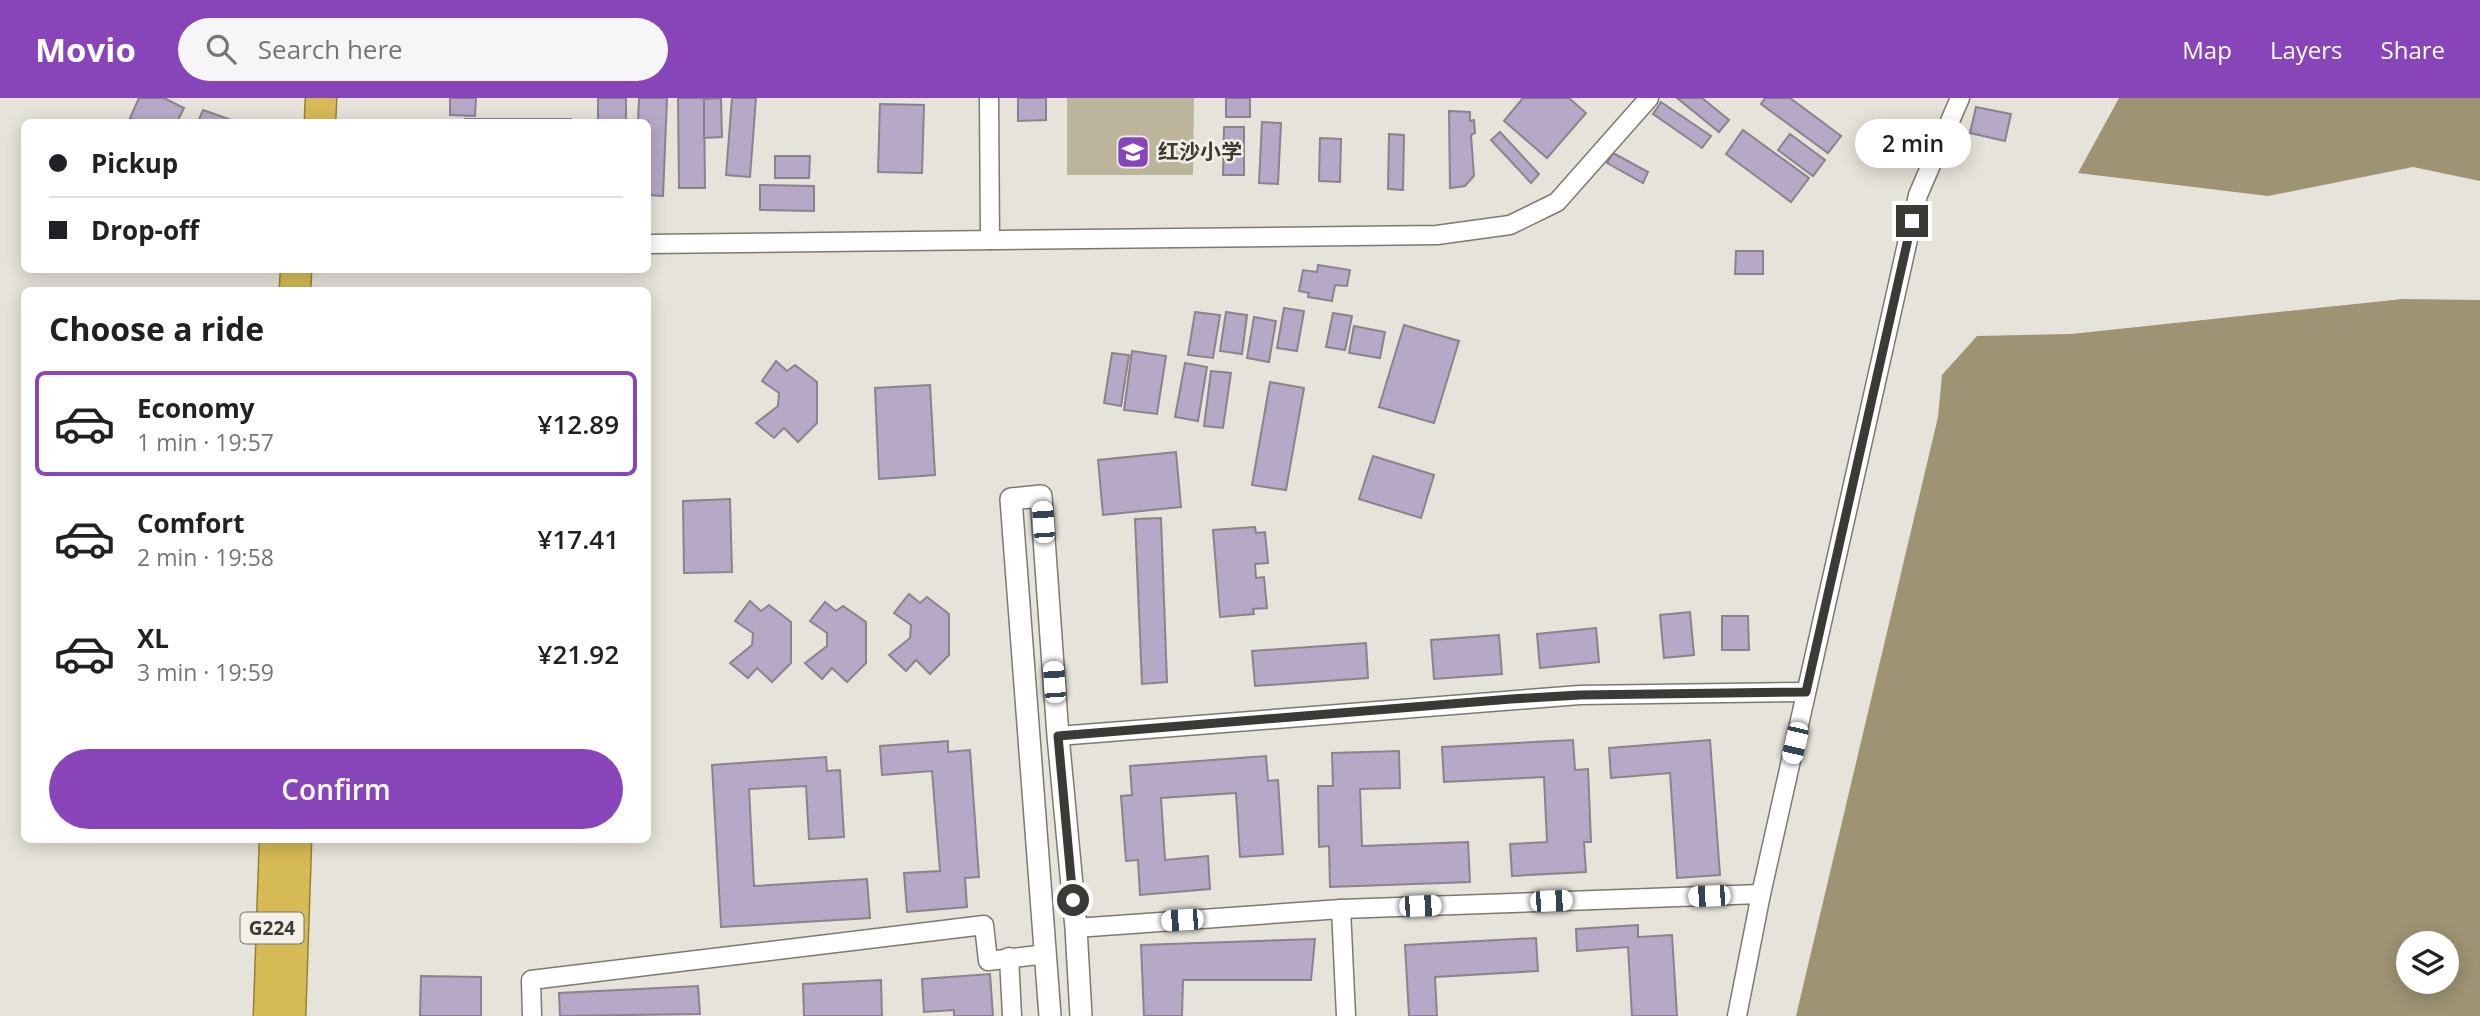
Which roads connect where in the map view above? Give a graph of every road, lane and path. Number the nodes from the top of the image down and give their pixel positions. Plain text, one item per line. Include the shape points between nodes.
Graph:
1 (303, 98) edge
2 (321, 98) edge
3 (989, 98) edge
4 (1649, 98) edge
5 (1960, 98) edge
6 (302, 119) edge
7 (320, 119) edge
8 (990, 240) junction
9 (651, 244) edge
10 (1806, 692) junction
11 (1058, 736) junction
12 (275, 843) edge
13 (296, 843) edge
14 (1761, 894) junction
15 (1341, 909) junction
16 (1076, 928) junction
17 (1046, 954) junction
18 (1009, 957) junction
19 (269, 1016) edge
20 (290, 1016) edge
21 (531, 1016) edge
22 (1012, 1016) edge
23 (1050, 1016) edge
24 (1081, 1016) edge
25 (1346, 1016) edge
26 (1737, 1016) edge

1 - 6 highway
2 - 7 highway
3 - 8 street
4 - 8 street via 1558,202 1510,226 1437,235
5 - 10 street via 1918,195
8 - 9 street
10 - 11 street via 1553,697
10 - 14 street
11 - 16 street
11 - 17 street via 1041,496 1011,499
12 - 19 highway, G224
13 - 20 highway, G224
14 - 15 street
14 - 26 street
15 - 16 street
15 - 25 street
16 - 24 street
17 - 18 street
17 - 23 street
18 - 21 street via 988,961 984,925 531,980
18 - 22 street

